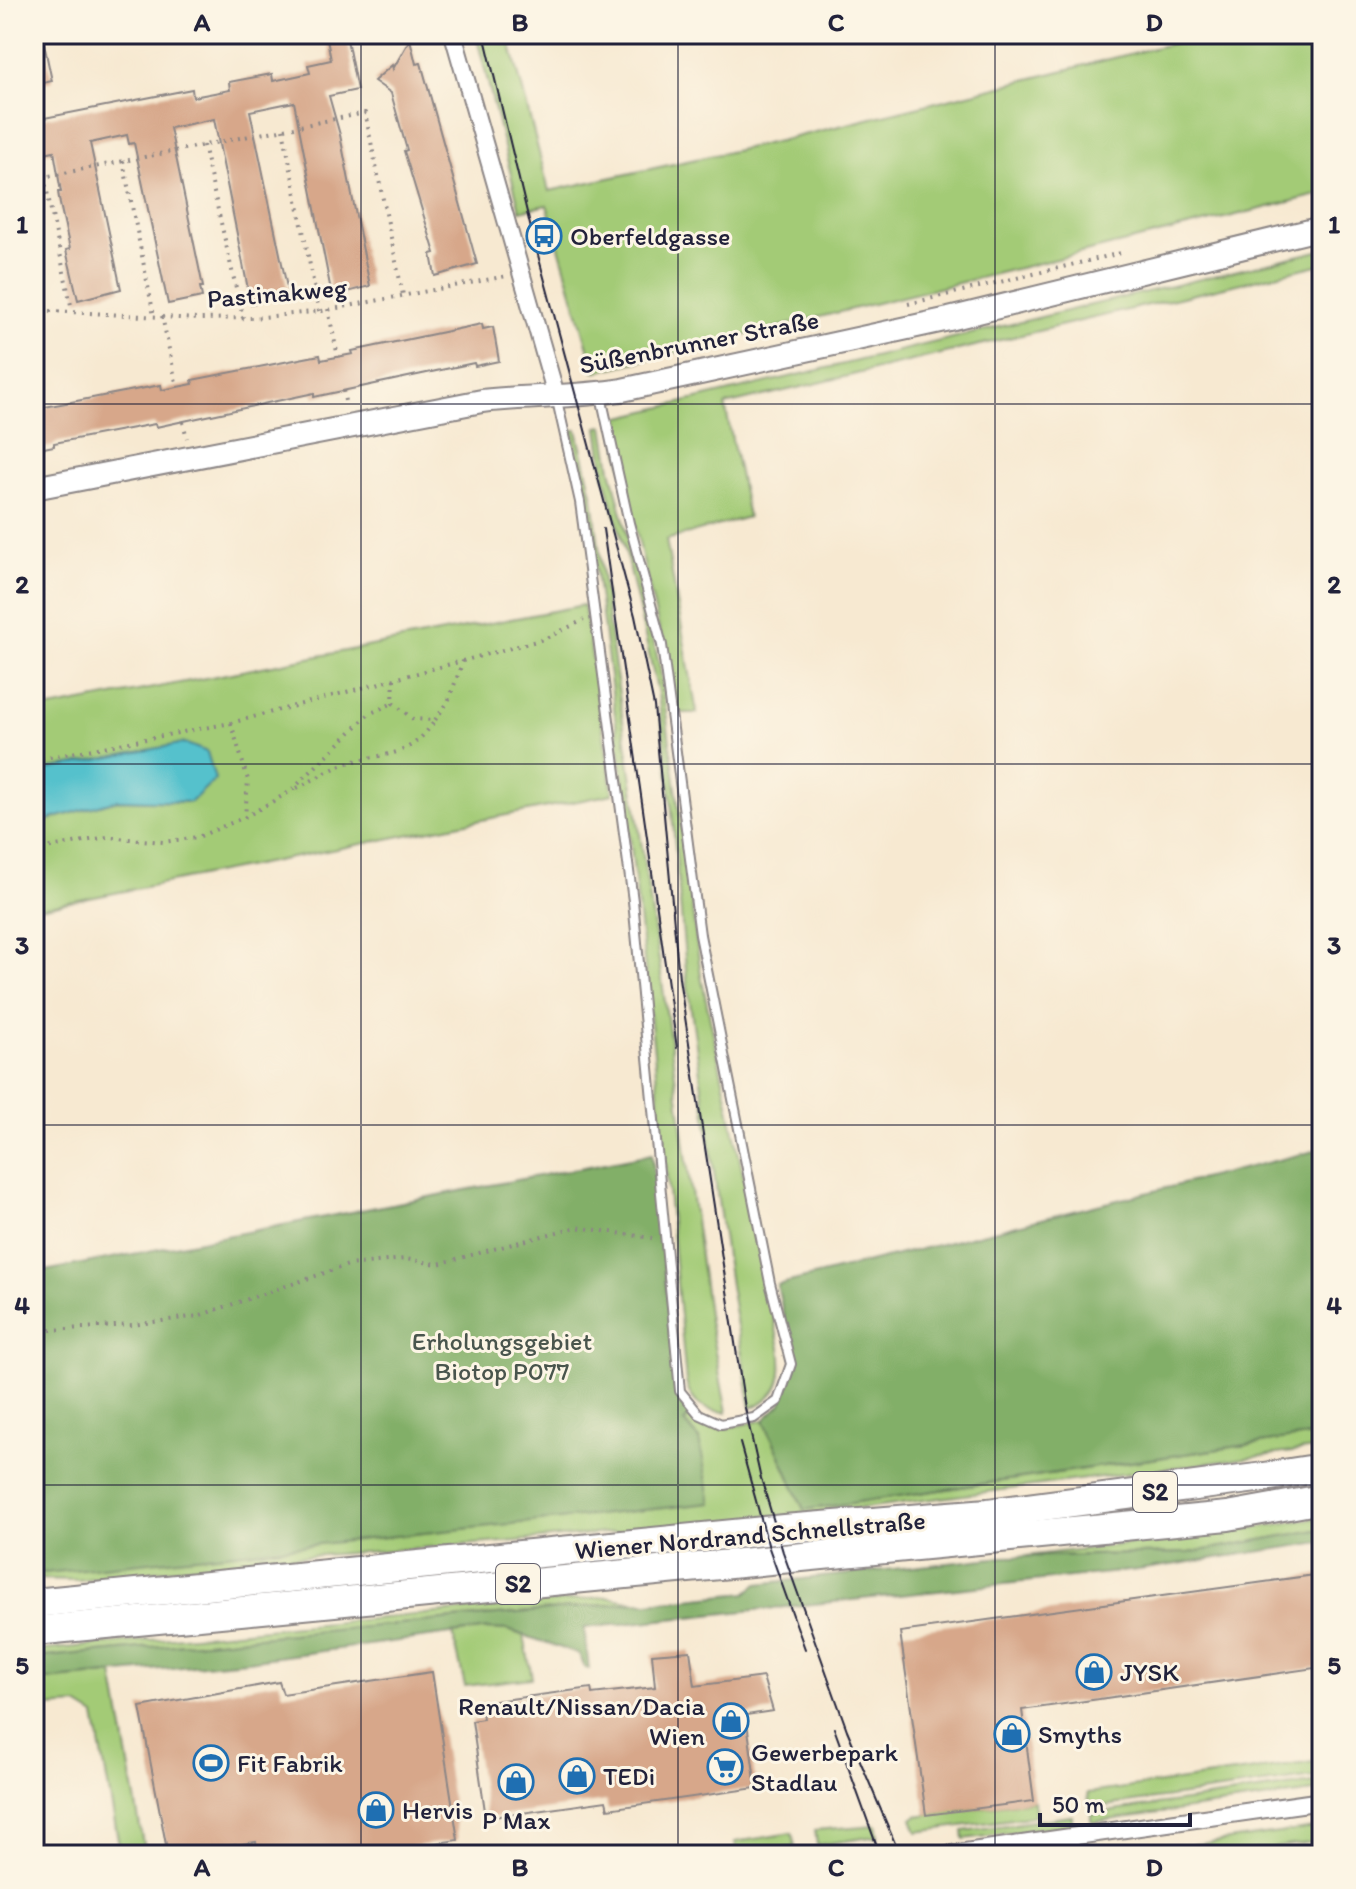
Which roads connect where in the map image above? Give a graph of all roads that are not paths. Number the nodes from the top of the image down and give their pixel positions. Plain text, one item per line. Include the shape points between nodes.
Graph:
1 (453, 34) edge
2 (1322, 228) edge
3 (601, 394) junction
4 (556, 395) junction
5 (34, 488) edge
6 (1322, 1468) edge
7 (1322, 1499) edge
8 (34, 1585) edge
9 (80, 1599) junction
10 (34, 1603) edge
11 (67, 1627) junction
12 (34, 1631) edge
13 (34, 1646) edge
14 (1322, 1801) edge
15 (944, 1855) edge

1 - 4 street
2 - 3 street, Süßenbrunner Straße via 949,319
3 - 4 street, Süßenbrunner Straße
3 - 4 lane via 662,645 700,935 791,1364 778,1401 754,1418 721,1424 699,1414 680,1391 633,901 580,502
4 - 5 street, Süßenbrunner Straße via 482,401
6 - 9 highway, Wiener Nordrand Schnellstraße / S2 via 988,1513
7 - 11 highway, Wiener Nordrand Schnellstraße / S2 via 1228,1516
8 - 9 highway via 58,1585
9 - 10 highway, Wiener Nordrand Schnellstraße / S2
11 - 12 highway, Wiener Nordrand Schnellstraße / S2
11 - 13 highway
14 - 15 street

